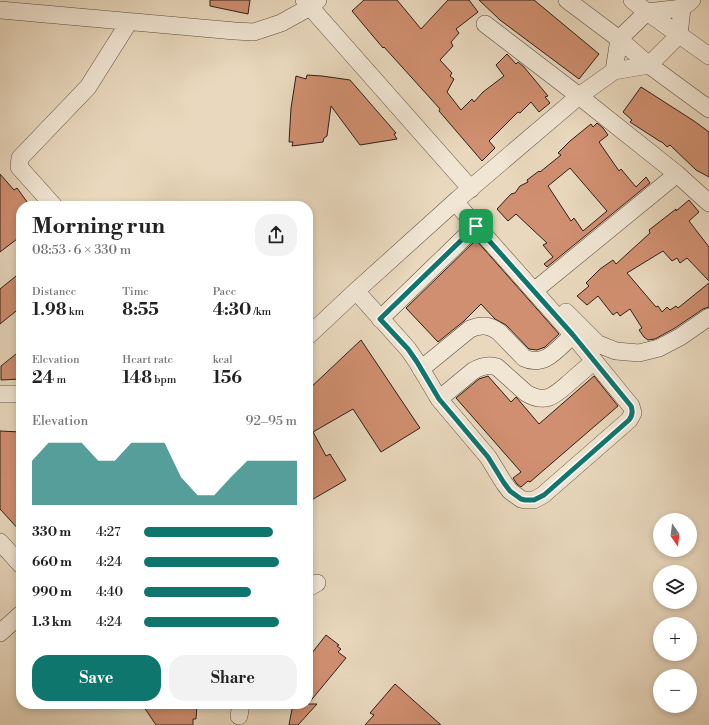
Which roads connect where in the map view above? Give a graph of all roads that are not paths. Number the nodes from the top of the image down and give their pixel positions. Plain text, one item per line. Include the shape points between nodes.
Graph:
1 (567, 0) edge
2 (632, 0) edge
3 (311, 2) edge
4 (687, 4) edge
5 (0, 10) edge
6 (647, 12) junction
7 (128, 22) junction
8 (485, 24) dead end
9 (680, 35) junction
10 (619, 39) junction
11 (709, 56) edge
12 (649, 65) junction
13 (614, 71) junction
14 (579, 96) junction
15 (709, 109) edge
16 (677, 174) junction
17 (462, 197) junction
18 (50, 201) edge
19 (709, 203) edge
20 (476, 226) junction
21 (540, 286) junction
22 (356, 292) junction
23 (709, 317) edge
24 (380, 319) junction
25 (313, 331) edge
26 (573, 335) junction
27 (594, 361) junction
28 (421, 369) junction
29 (0, 394) edge
30 (16, 394) edge
31 (439, 399) junction
32 (0, 542) edge
33 (16, 560) edge
34 (16, 619) edge
35 (0, 633) edge

1 - 10 street
2 - 6 street
3 - 7 street via 281,23 254,32
3 - 17 street
4 - 6 street
4 - 9 street
5 - 7 street
6 - 9 street
6 - 10 street
7 - 18 street via 88,87 20,158 20,167
8 - 14 street
9 - 11 street
9 - 12 street
10 - 12 street
10 - 13 street
12 - 13 street
12 - 15 street
13 - 14 street
14 - 16 street
14 - 17 street
16 - 19 street
16 - 21 street
17 - 20 street
17 - 21 street
17 - 22 street
20 - 24 street
20 - 26 street
21 - 23 street via 598,344 616,351 638,353 659,348
22 - 24 street
22 - 25 street
24 - 28 street via 408,349
26 - 27 street
26 - 28 street via 550,356 535,361 524,358 494,328 476,326
27 - 31 street via 558,393 547,398 531,396 497,368 485,366 478,367
27 - 31 street via 631,406 632,417 544,495 534,500 521,499 510,491 488,457
28 - 31 street
29 - 30 street
32 - 33 street
34 - 35 street

